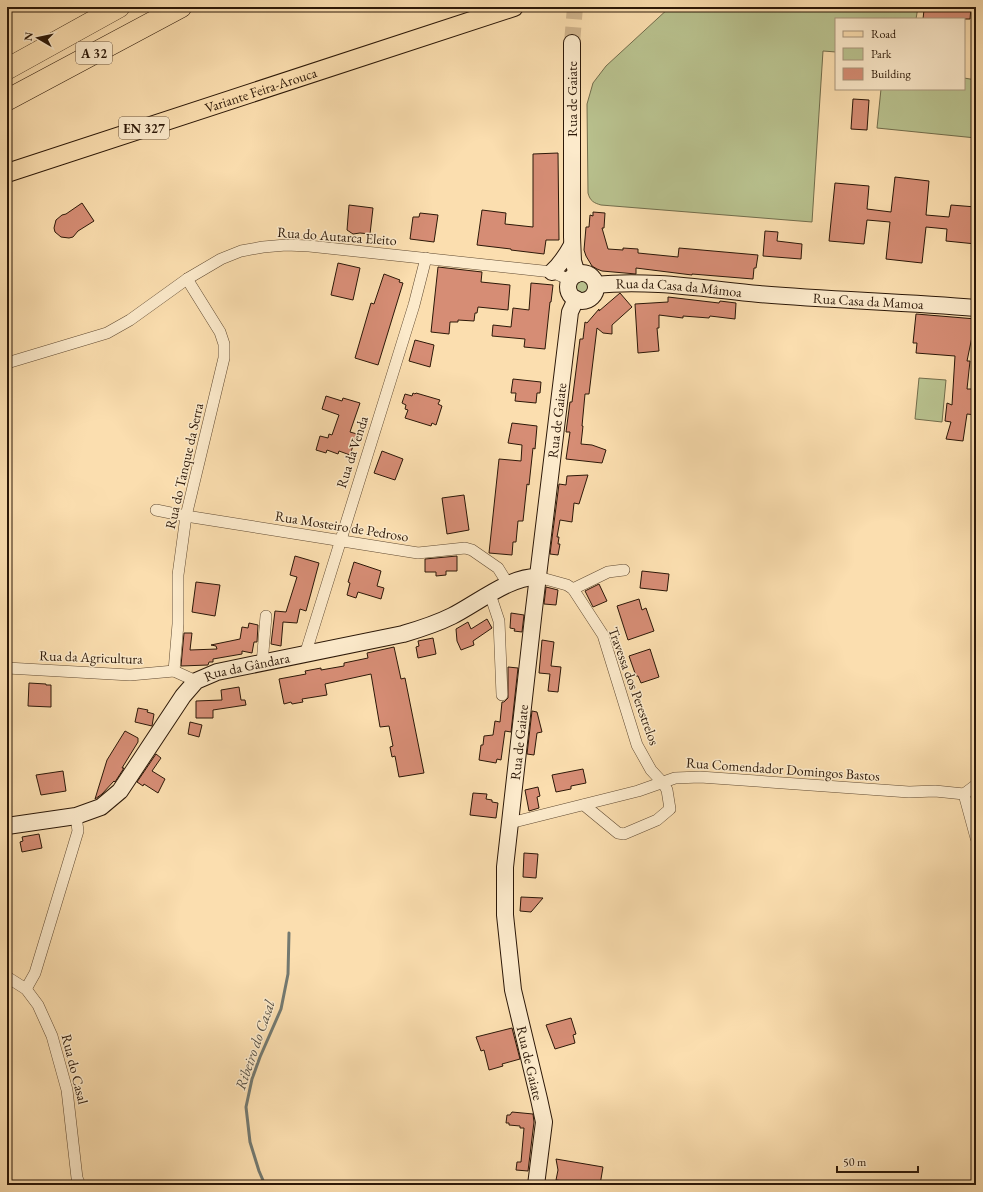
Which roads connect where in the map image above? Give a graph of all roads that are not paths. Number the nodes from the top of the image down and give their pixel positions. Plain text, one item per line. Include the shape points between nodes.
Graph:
1 (118, 7) edge
2 (181, 7) edge
3 (514, 7) edge
4 (572, 43) tunnel mouth
5 (7, 69) edge
6 (7, 100) edge
7 (7, 173) edge
8 (572, 245) junction
9 (426, 258) junction
10 (552, 272) junction
11 (574, 277) junction
12 (187, 279) junction
13 (596, 285) junction
14 (761, 294) joint
15 (576, 299) junction
16 (976, 308) edge
17 (7, 363) edge
18 (156, 510) dead end
19 (186, 516) junction
20 (340, 540) junction
21 (624, 570) dead end
22 (538, 576) junction
23 (508, 584) junction
24 (573, 589) junction
25 (490, 594) junction
26 (266, 616) dead end
27 (305, 655) junction
28 (262, 664) junction
29 (7, 668) edge
30 (174, 671) junction
31 (196, 681) junction
32 (502, 695) dead end
33 (663, 783) junction
34 (976, 785) edge
35 (964, 794) junction
36 (584, 805) junction
37 (76, 816) junction
38 (510, 823) junction
39 (7, 826) edge
40 (976, 838) edge
41 (7, 977) edge
42 (26, 989) junction
43 (80, 1185) edge
44 (536, 1185) edge

1 - 5 highway, A 32
2 - 6 highway, A 32
3 - 7 main road, Variante Feira-Arouca / EN 327
4 - 8 main road, Rua de Gaiate
8 - 10 main road via 566,257
8 - 11 main road, Rua de Gaiate
9 - 10 street, Rua do Autarca Eleito
9 - 12 street, Rua do Autarca Eleito via 286,245 263,247 241,251 221,259
9 - 20 street, Rua da Venda via 414,305
10 - 11 street, Rua do Autarca Eleito
11 - 13 main road via 581,273 589,275
11 - 15 main road, Rua de Gaiate via 569,284 570,293
12 - 17 street, Rua do Autarca Eleito via 106,334
12 - 19 street, Rua do Tanque da Serra via 220,332 225,351
13 - 14 main road, Rua da Casa da Mâmoa via 627,282
13 - 15 main road via 592,297
14 - 16 main road, Rua Casa da Mamoa
15 - 22 main road, Rua de Gaiate via 570,312
18 - 19 street, Rua Mosteiro de Pedroso
19 - 20 street, Rua Mosteiro de Pedroso
19 - 30 street, Rua do Tanque da Serra via 178,575 178,624
20 - 23 street, Rua Mosteiro de Pedroso via 418,553 465,548 498,568
20 - 27 street, Rua da Venda
21 - 24 street via 608,572
22 - 23 main road, Rua da Gândara
22 - 24 street
22 - 38 main road, Rua de Gaiate
23 - 25 main road, Rua da Gândara
24 - 33 street, Travessa dos Perestrelos via 603,635 637,745 651,770
25 - 27 main road, Rua da Gândara via 430,626
25 - 32 street via 499,621
26 - 28 street
27 - 28 main road, Rua da Gândara
28 - 31 main road, Rua da Gândara via 217,672
29 - 30 street, Rua da Agricultura via 130,675
30 - 31 street, Rua da Agricultura
31 - 37 main road, Rua da Gândara via 183,696 120,791 101,807
33 - 35 street, Rua Comendador Domingos Bastos via 675,778 700,777
33 - 36 street, Rua Comendador Domingos Bastos
33 - 36 street via 667,790 670,809 656,820 624,834 618,833
34 - 35 street
35 - 40 street
36 - 38 street, Rua Comendador Domingos Bastos
37 - 39 main road, Rua da Gândara
37 - 42 street via 78,831 35,973
38 - 44 main road, Rua de Gaiate via 505,868 505,915 513,990 544,1122
41 - 42 street, Rua do Casal
42 - 43 street, Rua do Casal via 38,1006 54,1043 67,1090 77,1178

